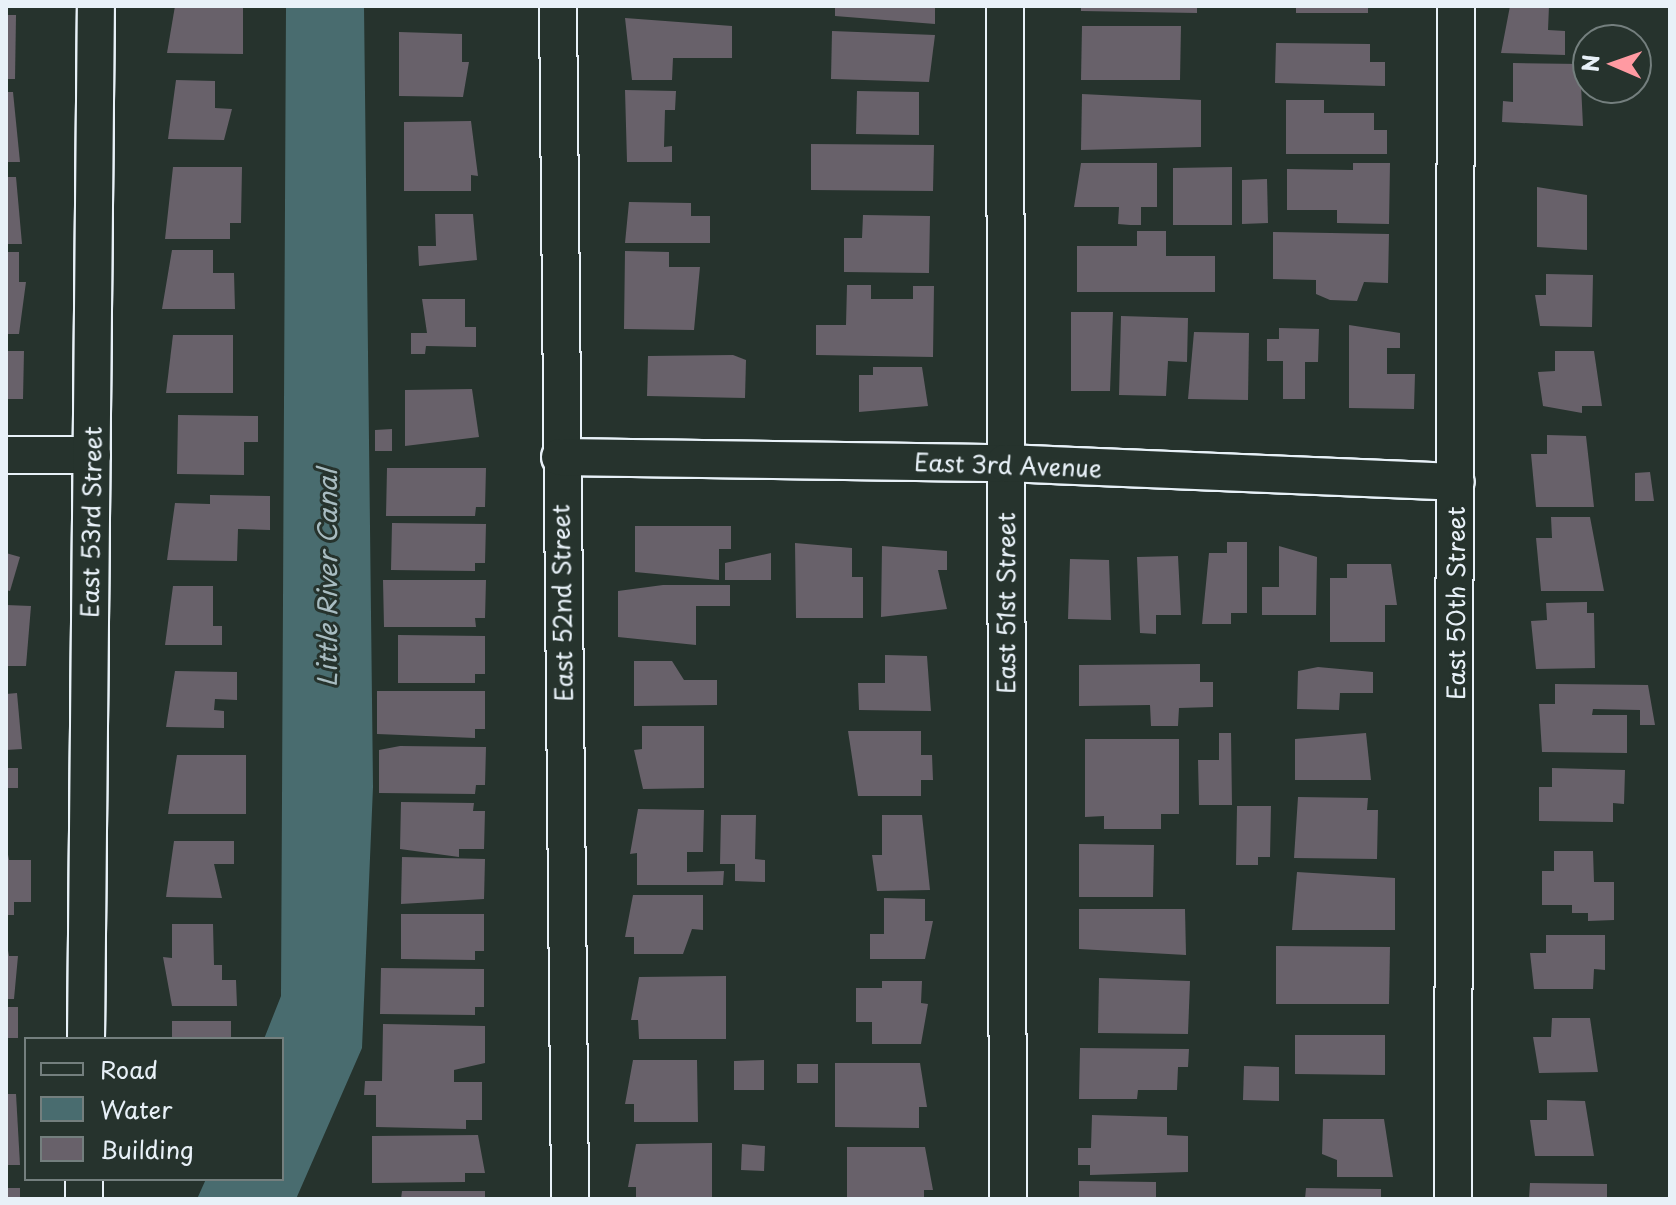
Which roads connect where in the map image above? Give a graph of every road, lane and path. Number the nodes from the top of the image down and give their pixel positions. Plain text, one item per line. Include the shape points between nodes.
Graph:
1 (96, 6) edge
2 (558, 6) edge
3 (1005, 6) edge
4 (1456, 6) edge
5 (6, 455) edge
6 (92, 455) junction
7 (560, 457) junction
8 (1005, 463) junction
9 (1456, 482) junction
10 (86, 1037) edge
11 (570, 1199) edge
12 (1008, 1199) edge
13 (1453, 1199) edge

1 - 6 street, East 53rd Street
2 - 7 street, East 52nd Street
3 - 8 street, East 51st Street
4 - 9 street, East 50th Street
5 - 6 street
6 - 10 street, East 53rd Street
7 - 8 street, East 3rd Avenue
7 - 11 street, East 52nd Street
8 - 9 street, East 3rd Avenue
8 - 12 street, East 51st Street
9 - 13 street, East 50th Street

